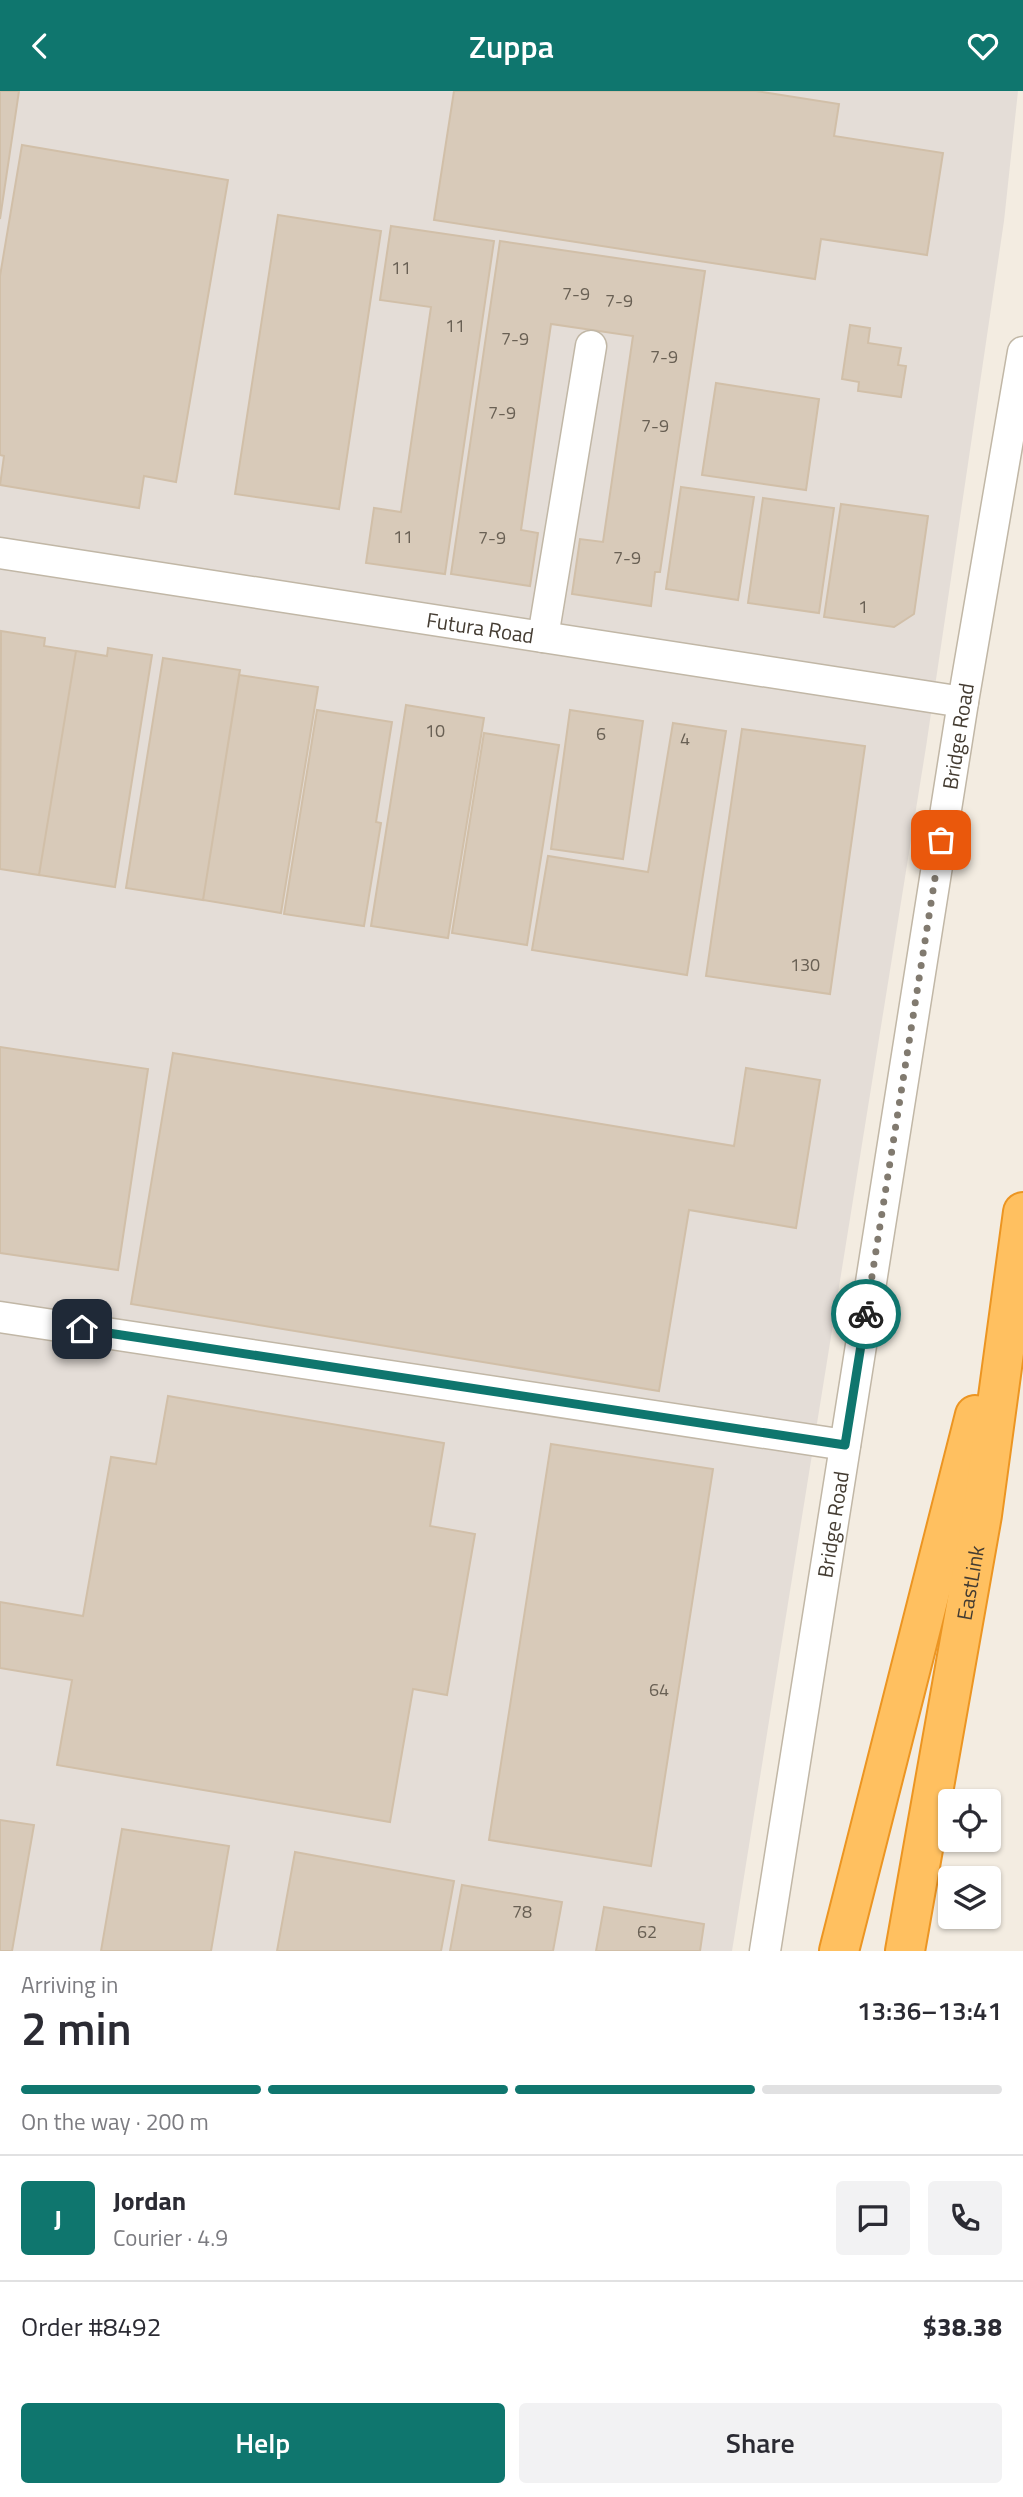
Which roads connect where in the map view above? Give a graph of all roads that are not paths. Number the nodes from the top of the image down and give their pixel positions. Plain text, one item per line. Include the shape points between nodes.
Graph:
1 (591, 346) dead end
2 (1023, 352) edge
3 (0, 553) edge
4 (544, 637) junction
5 (963, 702) junction
6 (1021, 1228) edge
7 (0, 1317) edge
8 (845, 1445) junction
9 (765, 1951) edge
10 (839, 1951) edge
11 (905, 1951) edge

1 - 4 street
2 - 5 street, Bridge Road
3 - 4 street, Futura Road
4 - 5 street, Futura Road
5 - 8 street, Bridge Road
6 - 10 highway
6 - 11 highway, EastLink via 982,1515
7 - 8 street
8 - 9 street, Bridge Road

